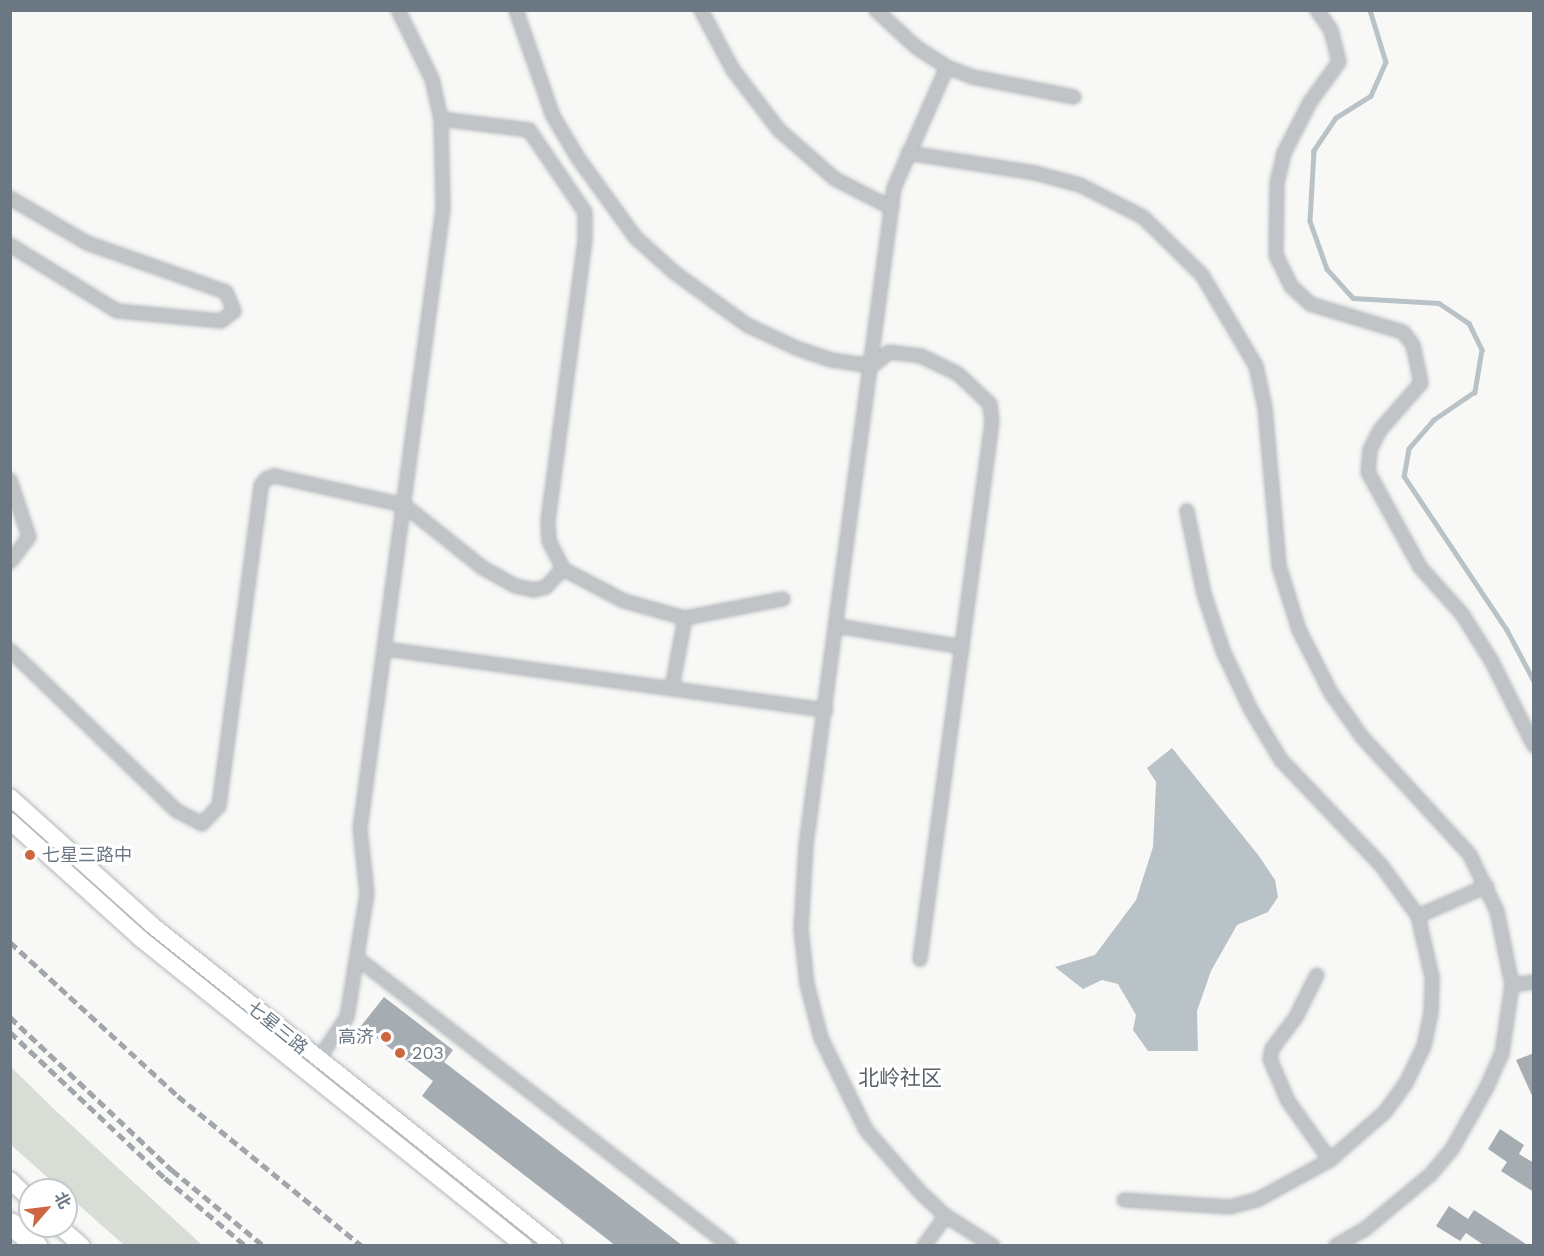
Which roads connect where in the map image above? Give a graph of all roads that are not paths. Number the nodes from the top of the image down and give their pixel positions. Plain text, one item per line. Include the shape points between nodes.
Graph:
1 (398, 10) edge
2 (516, 10) edge
3 (701, 10) edge
4 (876, 10) edge
5 (1317, 10) edge
6 (947, 67) junction
7 (1074, 97) dead end
8 (441, 119) junction
9 (908, 153) junction
10 (10, 198) edge
11 (892, 208) junction
12 (10, 245) edge
13 (872, 366) junction
14 (10, 480) edge
15 (404, 505) junction
16 (1186, 511) dead end
17 (10, 562) edge
18 (563, 568) junction
19 (783, 599) dead end
20 (685, 618) junction
21 (837, 626) junction
22 (962, 647) junction
23 (385, 649) junction
24 (10, 650) edge
25 (672, 688) junction
26 (826, 710) junction
27 (1533, 746) edge
28 (10, 797) edge
29 (10, 821) edge
30 (1487, 886) junction
31 (1418, 916) junction
32 (357, 958) junction
33 (920, 959) dead end
34 (1317, 975) dead end
35 (1533, 982) edge
36 (1512, 985) junction
37 (317, 1061) junction
38 (306, 1076) junction
39 (1330, 1160) junction
40 (1124, 1200) dead end
41 (946, 1216) junction
42 (10, 1223) edge
43 (36, 1245) edge
44 (524, 1245) edge
45 (554, 1245) edge
46 (730, 1245) edge
47 (924, 1245) edge
48 (993, 1245) edge
49 (1336, 1245) edge

1 - 8 street via 432,80
2 - 13 street via 553,116 607,202 636,238 709,300 747,325 831,360
3 - 11 street via 733,70 779,130 835,179
4 - 6 street via 916,47
5 - 27 street via 1331,30 1339,62 1310,102 1284,153 1277,183 1276,255 1292,286 1310,304 1403,332 1413,345 1421,383 1380,430 1370,450 1368,472 1420,567 1462,614 1491,660
6 - 7 street via 973,77
6 - 9 street
8 - 15 street via 443,209
8 - 18 street via 530,130 585,212 585,240 548,522 549,541
9 - 11 street
9 - 30 street via 1035,173 1080,185 1143,217 1202,275 1256,366 1266,408 1279,566 1299,630 1331,693 1362,737 1464,848
10 - 12 street via 87,243 226,292 234,311 220,321 117,311
11 - 13 street
13 - 21 street
13 - 22 street via 889,352 921,356 968,381 990,404 992,423
14 - 17 street via 29,537
15 - 18 street via 483,568 515,586 534,591 546,587
15 - 23 street
15 - 24 street via 274,476 261,485 219,806 202,824 189,821 177,811
16 - 31 street via 1204,594 1223,651 1251,710 1281,760 1381,865
18 - 20 street via 624,601
19 - 20 street
20 - 25 street
21 - 22 street
21 - 26 street
22 - 33 street
23 - 25 street
23 - 32 street via 360,829 367,894
25 - 26 street
26 - 41 street via 806,845 801,929 807,984 821,1038 866,1130 888,1159
28 - 37 street, 七星三路 via 152,926
29 - 38 street, 七星三路 via 141,939
30 - 31 street
30 - 36 street via 1507,949
31 - 39 street via 1432,977 1424,1046 1406,1083 1384,1112
32 - 37 street via 347,1017
32 - 46 street
34 - 39 street via 1296,1017 1272,1049 1270,1059 1288,1101
35 - 36 street
36 - 49 street via 1502,1053 1452,1149 1400,1202
37 - 38 street
37 - 45 street, 七星三路
38 - 44 street, 七星三路
39 - 40 street via 1257,1200 1230,1207
41 - 47 street
41 - 48 street
42 - 43 highway

